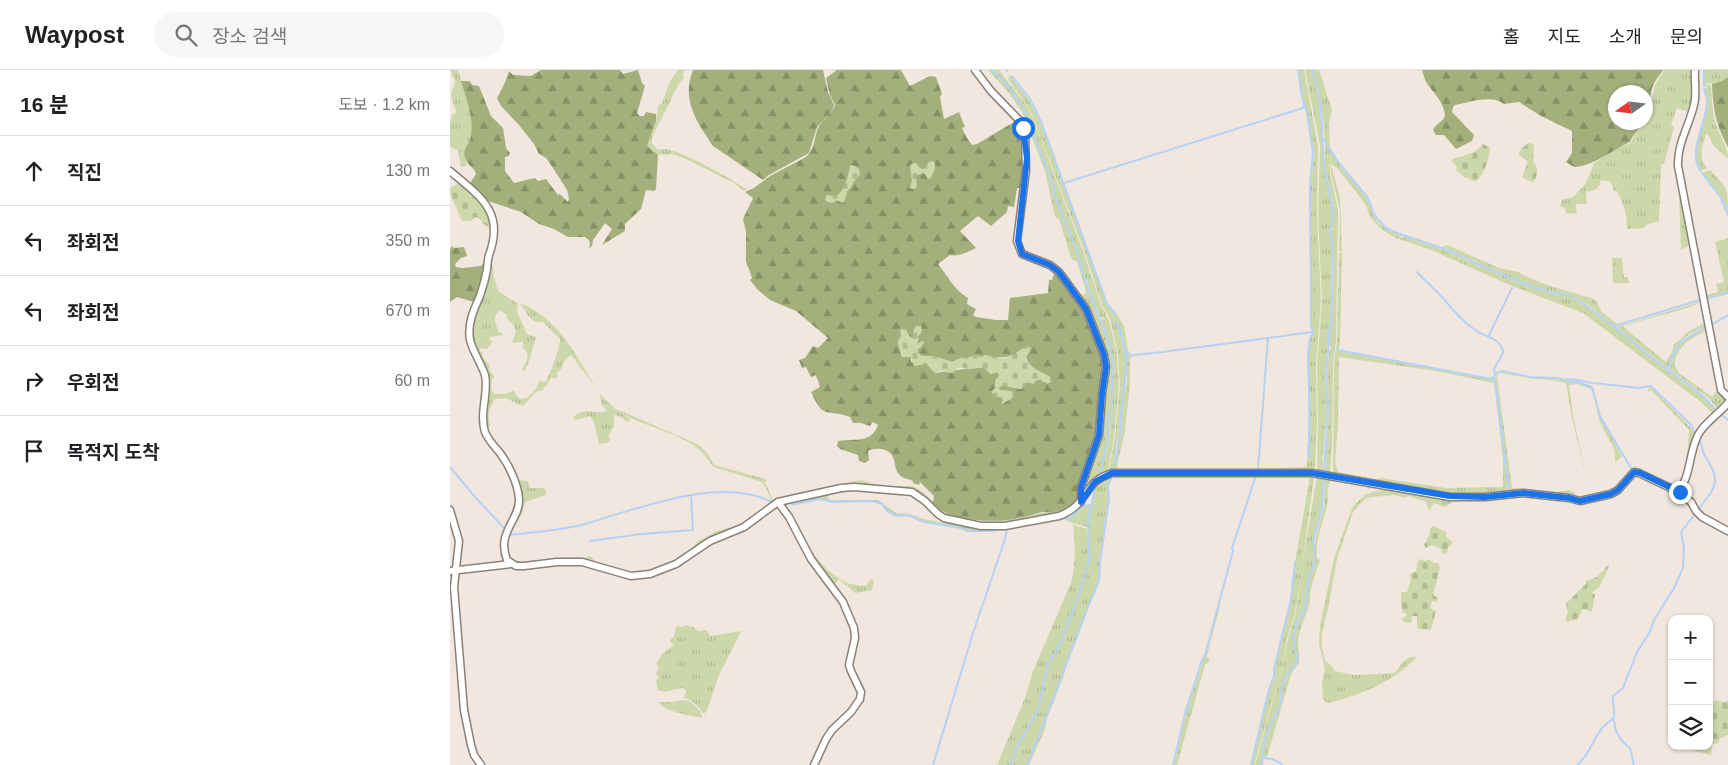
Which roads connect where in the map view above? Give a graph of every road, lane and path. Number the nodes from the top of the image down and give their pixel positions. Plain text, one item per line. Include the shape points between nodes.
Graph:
1 (975, 70) edge
2 (1694, 70) edge
3 (450, 171) edge
4 (1728, 397) edge
5 (1728, 403) edge
6 (1680, 492) junction
7 (778, 502) junction
8 (1081, 502) junction
9 (450, 510) edge
10 (1728, 532) edge
11 (511, 564) junction
12 (454, 570) edge
13 (481, 765) edge
14 (814, 765) edge

1 - 8 street via 1023,128 1027,158 1018,241 1022,254 1059,272 1086,309 1104,355 1106,367 1099,435 1081,487
2 - 4 street via 1695,98 1678,152 1678,166 1721,390
3 - 11 street via 486,205 496,233 472,316 470,338 485,376 485,431 505,460 519,498 506,534 505,556
5 - 6 street via 1697,436
6 - 8 street via 1634,472 1611,494 1580,501 1523,493 1450,496 1323,474 1112,473 1095,482
6 - 10 street via 1696,512
7 - 8 street via 847,488 904,491 918,496 944,518 993,527 1059,516
7 - 11 street via 744,527 710,541 676,564 650,574 631,576 582,562
7 - 14 street via 790,517 811,559 843,602 854,628 849,665 861,692 860,699 829,734
9 - 12 street via 460,541
11 - 12 street
12 - 13 street via 464,710 474,755

